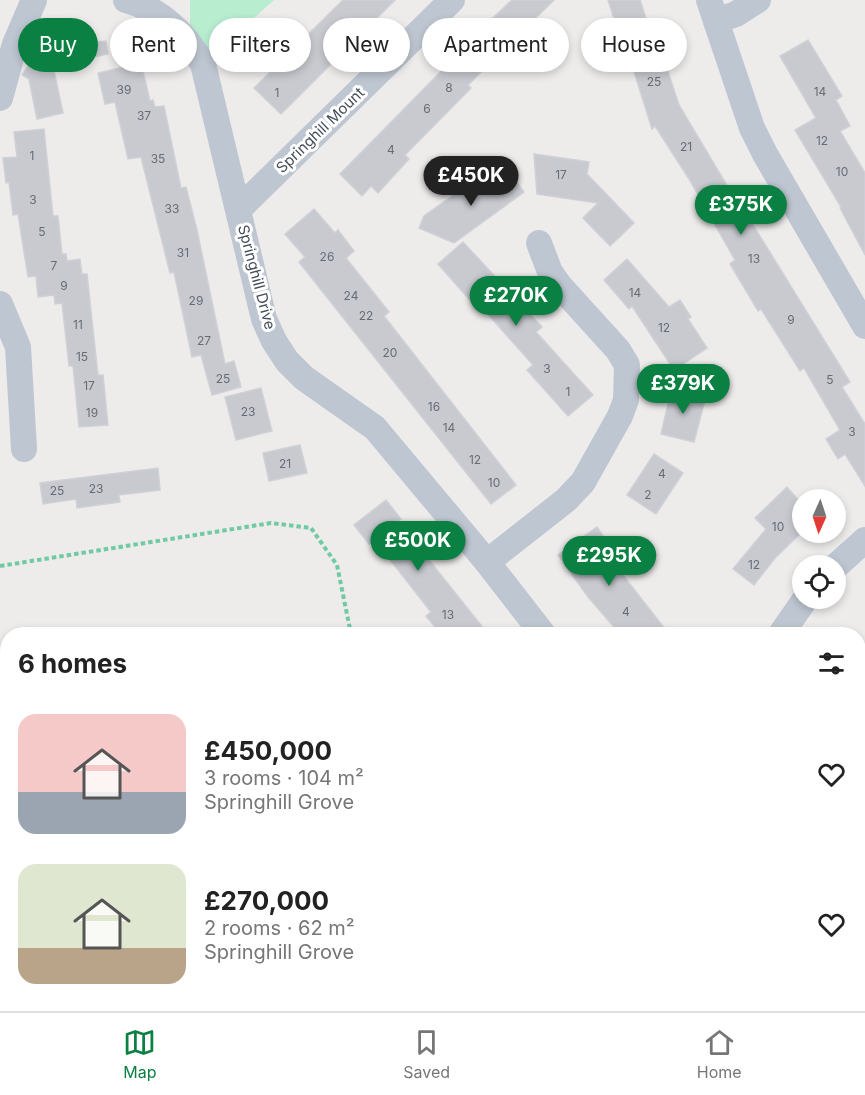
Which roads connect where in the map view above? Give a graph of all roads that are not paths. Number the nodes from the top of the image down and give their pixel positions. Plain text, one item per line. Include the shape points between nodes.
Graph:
1 (34, 0) edge
2 (126, 0) edge
3 (452, 0) edge
4 (758, 0) edge
5 (713, 11) edge
6 (0, 98) edge
7 (239, 209) junction
8 (539, 243) dead end
9 (0, 304) edge
10 (865, 326) edge
11 (10, 392) edge
12 (24, 449) dead end
13 (865, 540) edge
14 (846, 557) edge
15 (487, 562) junction
16 (798, 609) edge
17 (538, 627) edge
18 (786, 627) edge

1 - 6 street via 15,44
2 - 7 street, Springhill Drive via 171,23 190,42 203,64
3 - 7 street, Springhill Mount
4 - 5 street via 736,14
5 - 10 street via 752,128
7 - 15 street, Springhill Drive via 264,319 287,361 304,378 375,428
8 - 15 street via 559,285 627,365 626,400 583,482
9 - 11 street via 18,347
11 - 12 street
13 - 14 street
15 - 17 street, Springhill Drive
16 - 18 street

